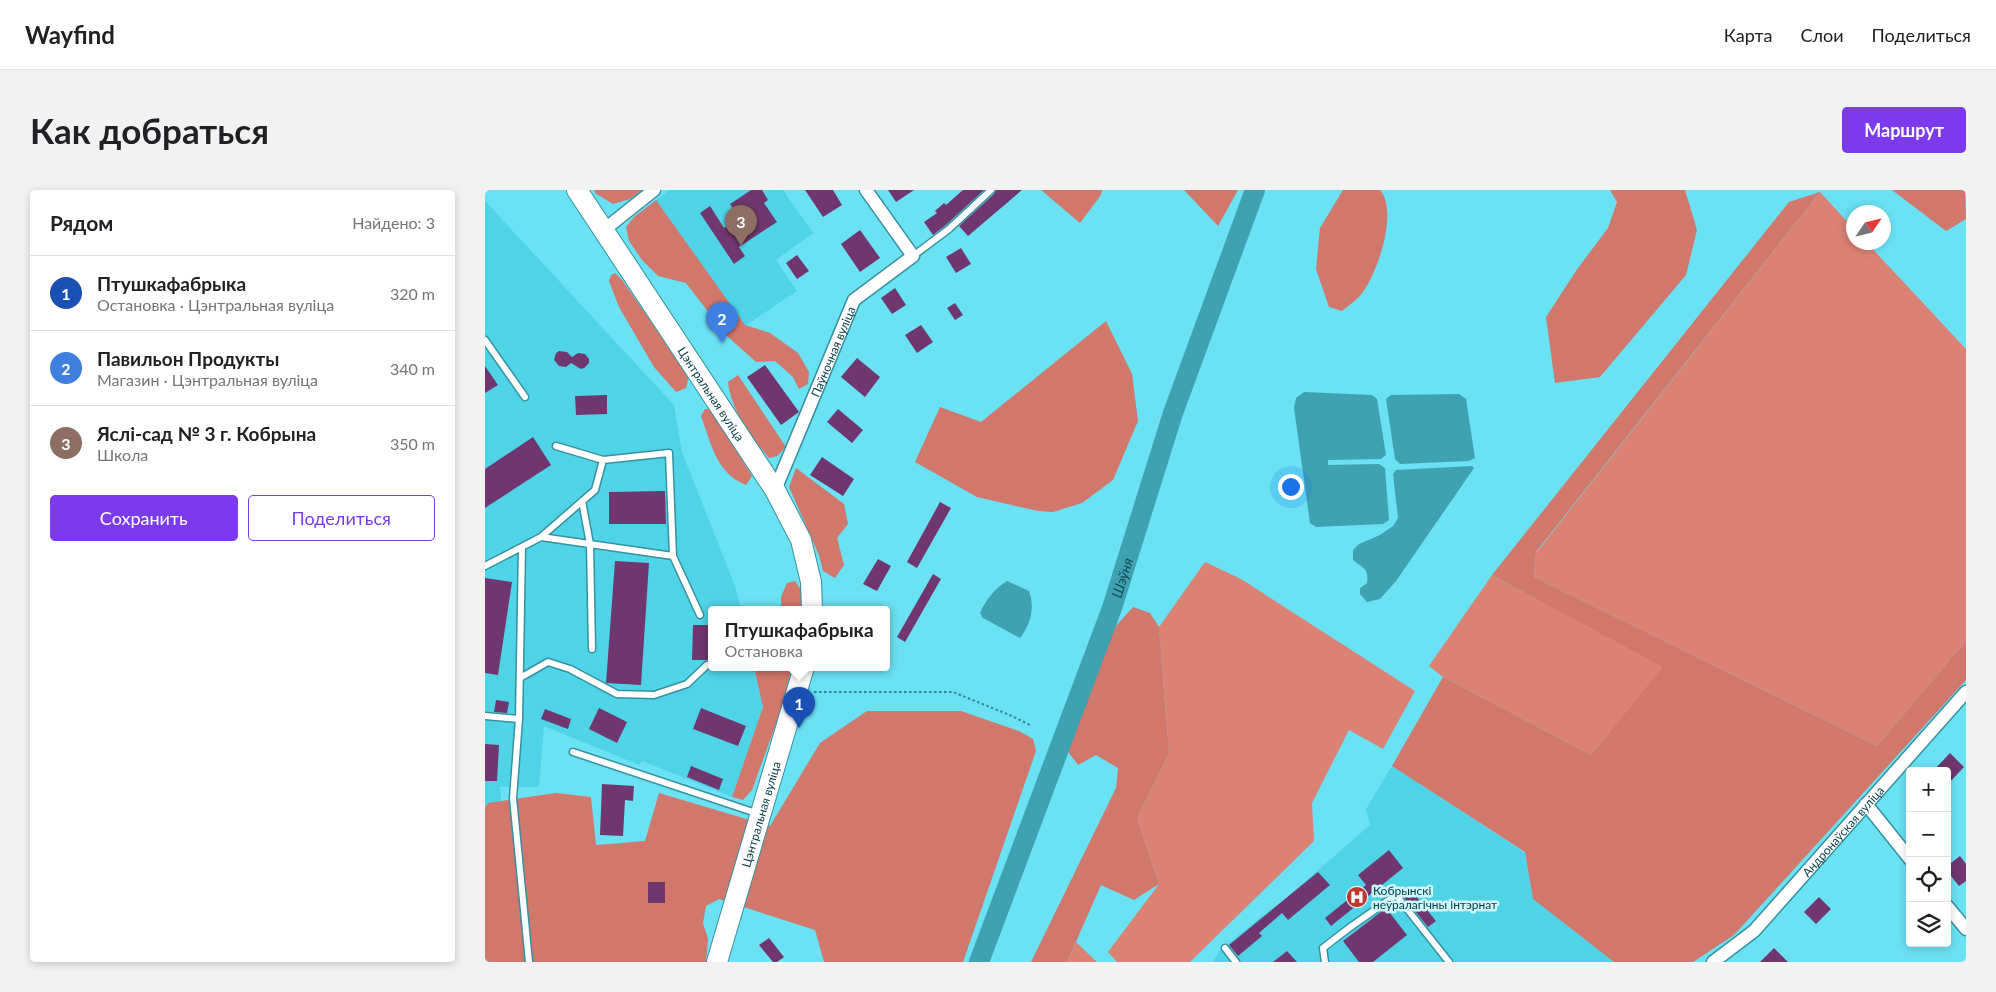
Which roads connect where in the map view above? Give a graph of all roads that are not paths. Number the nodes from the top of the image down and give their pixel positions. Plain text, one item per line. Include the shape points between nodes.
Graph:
1 (577, 190) edge
2 (654, 190) edge
3 (866, 190) edge
4 (991, 190) edge
5 (605, 229) junction
6 (913, 256) junction
7 (485, 340) edge
8 (525, 397) dead end
9 (556, 446) dead end
10 (603, 460) junction
11 (775, 490) junction
12 (582, 501) junction
13 (541, 537) junction
14 (590, 544) junction
15 (523, 547) junction
16 (673, 556) junction
17 (485, 566) edge
18 (812, 606) edge
19 (700, 615) dead end
20 (592, 649) dead end
21 (707, 665) dead end
22 (802, 671) edge
23 (520, 678) junction
24 (1966, 692) edge
25 (485, 716) edge
26 (519, 719) junction
27 (573, 752) dead end
28 (1866, 804) junction
29 (760, 815) junction
30 (1908, 857) edge
31 (1951, 911) edge
32 (1966, 929) edge
33 (1225, 948) dead end
34 (529, 962) edge
35 (717, 962) edge
36 (1236, 962) edge
37 (1325, 962) edge
38 (1449, 962) edge
39 (1713, 962) edge

1 - 5 main road, Цэнтральная вуліца
2 - 5 street
3 - 6 street
4 - 6 lane via 949,229
5 - 11 main road, Цэнтральная вуліца
6 - 11 street, Паўночная вуліца via 854,300
7 - 8 lane
9 - 10 lane
10 - 12 lane via 595,490
10 - 16 lane via 669,453
11 - 18 main road, Цэнтральная вуліца via 801,540 811,582
12 - 13 lane
12 - 14 lane
13 - 14 lane
13 - 15 lane
14 - 16 lane
14 - 20 lane
15 - 17 lane
15 - 23 lane
16 - 19 lane
21 - 23 lane via 687,684 653,695 617,694 570,668 548,662
22 - 29 main road, Цэнтральная вуліца
23 - 26 lane
24 - 28 street, Андронаўская вуліца
25 - 26 lane
26 - 34 lane via 513,798
27 - 29 lane
28 - 30 street
28 - 39 street, Андронаўская вуліца via 1754,931
29 - 35 main road, Цэнтральная вуліца
31 - 32 street
33 - 36 lane
37 - 38 lane via 1323,948 1396,895

